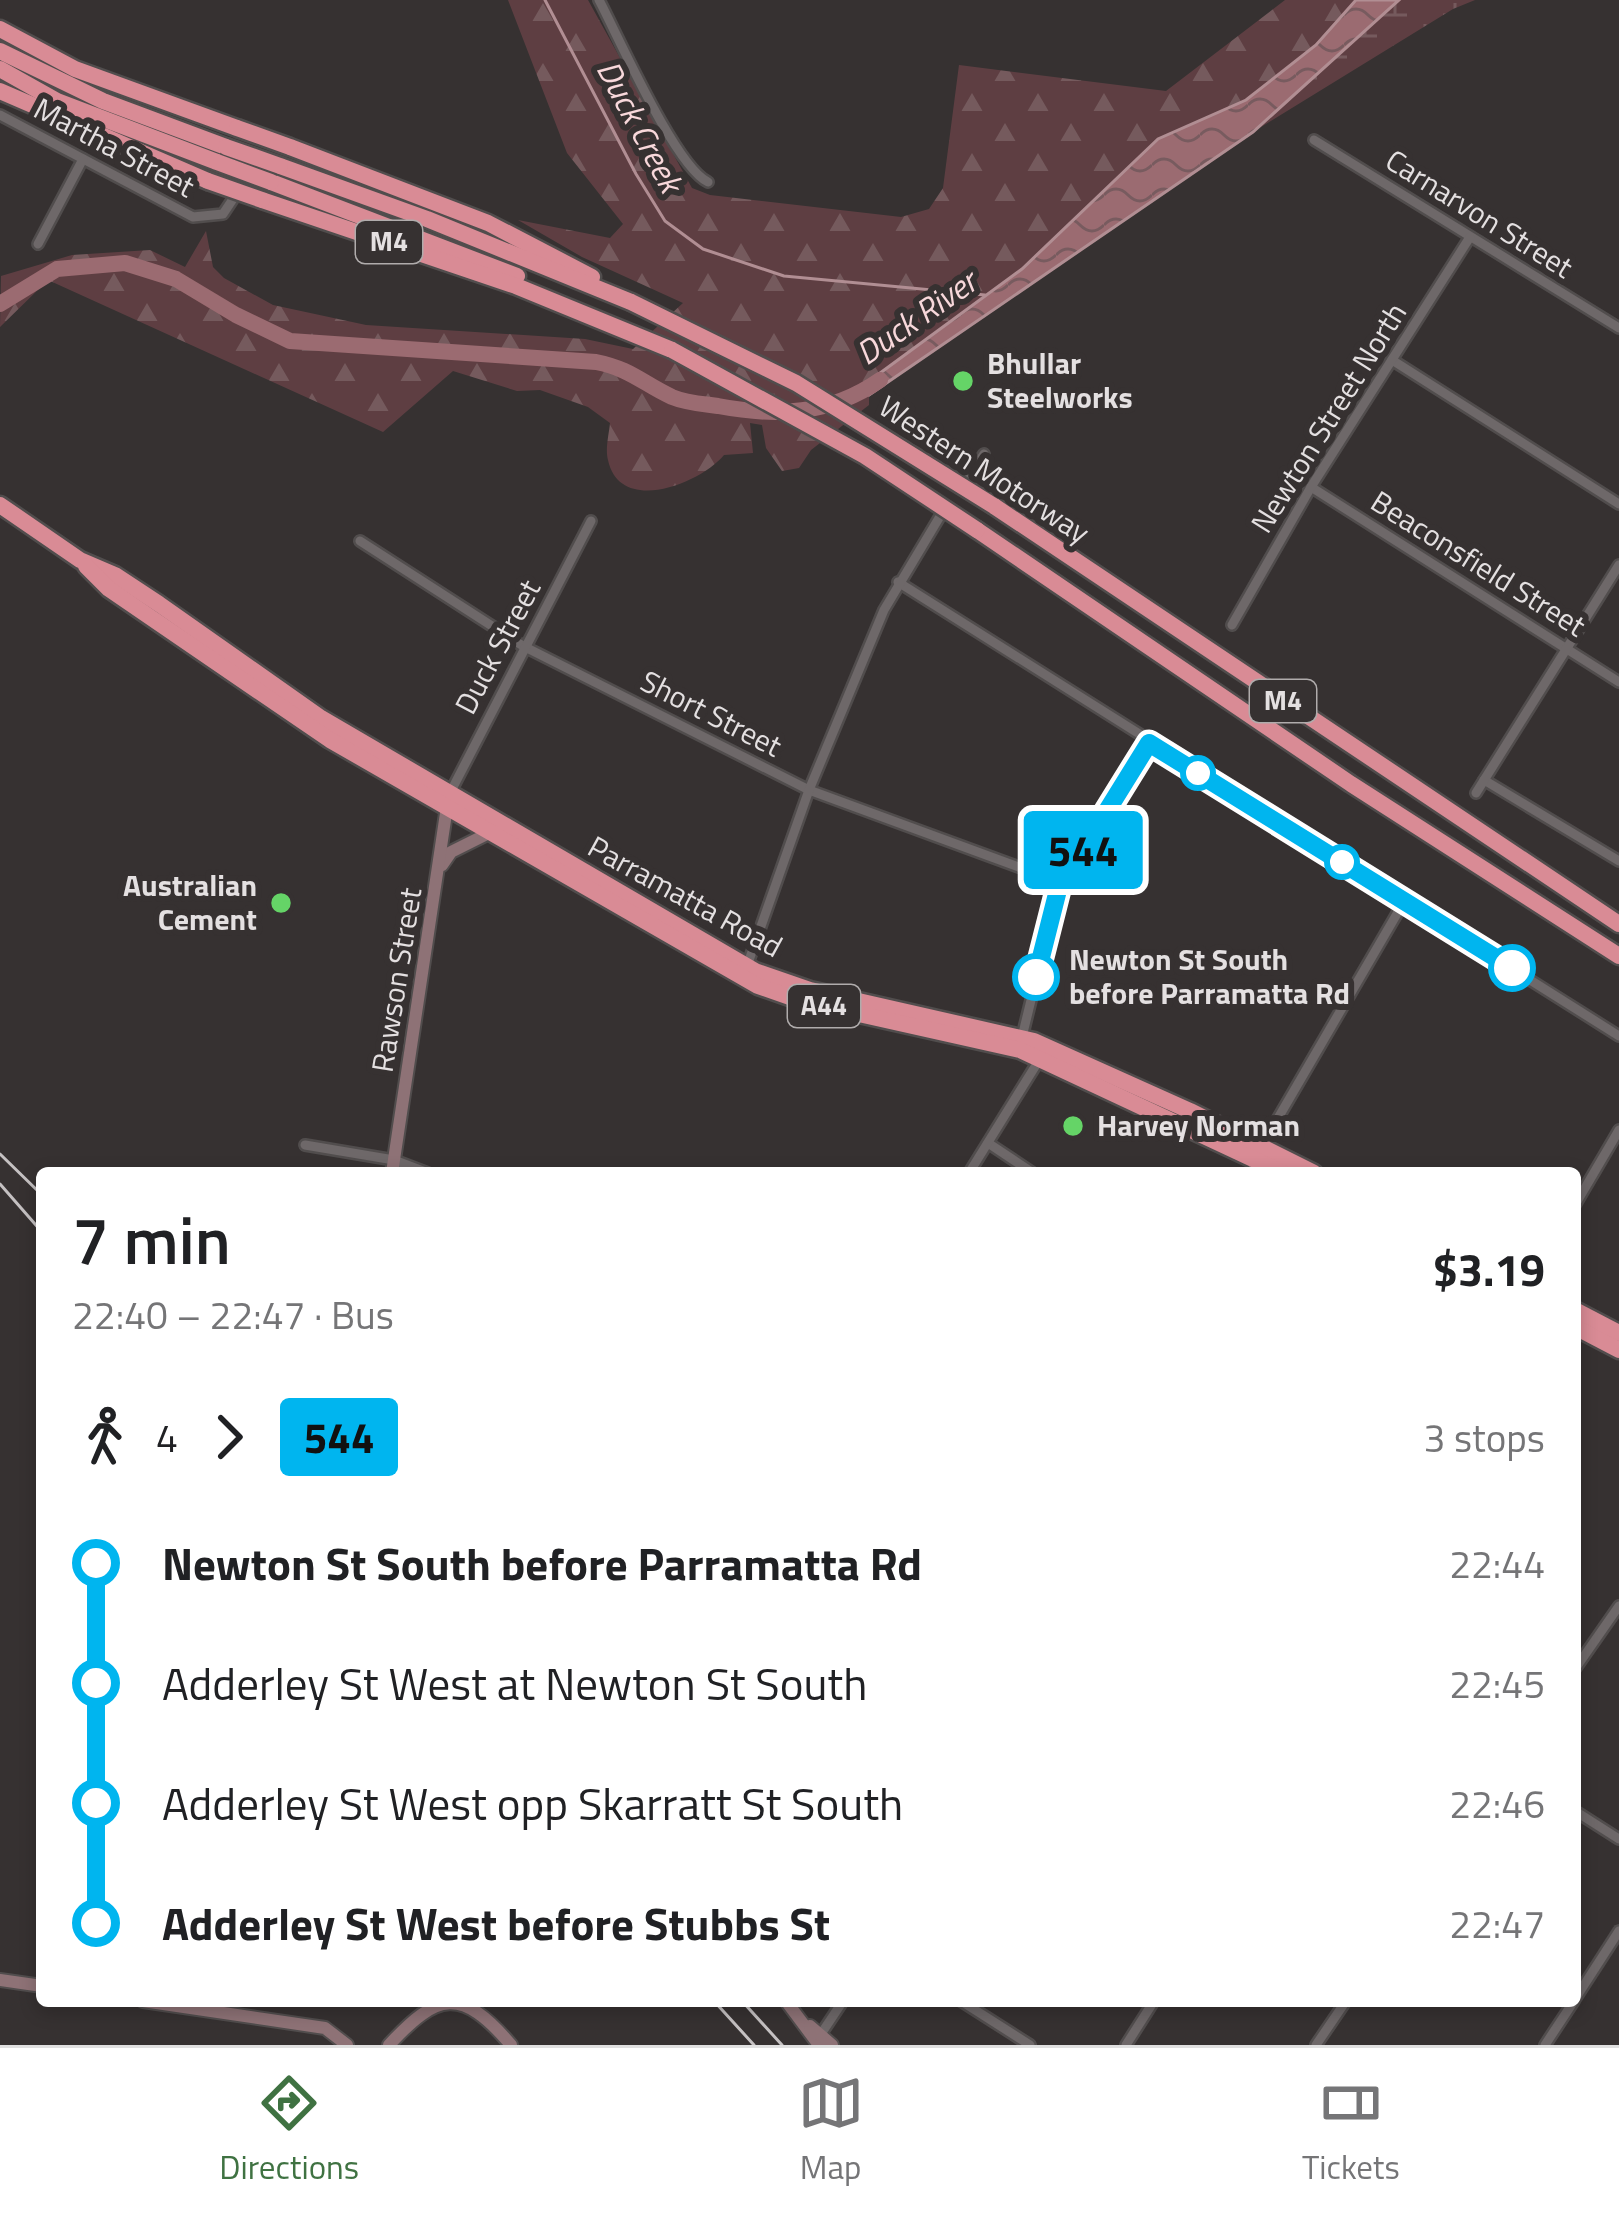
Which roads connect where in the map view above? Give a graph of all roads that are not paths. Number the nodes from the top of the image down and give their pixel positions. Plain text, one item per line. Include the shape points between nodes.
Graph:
1 (599, 0) edge
2 (0, 29) edge
3 (0, 51) edge
4 (0, 73) edge
5 (0, 91) edge
6 (0, 115) edge
7 (1315, 140) dead end
8 (222, 154) junction
9 (83, 159) junction
10 (276, 174) junction
11 (708, 182) dead end
12 (233, 200) dead end
13 (1470, 237) junction
14 (38, 244) dead end
15 (631, 302) junction
16 (597, 314) junction
17 (1619, 328) edge
18 (1392, 360) junction
19 (984, 454) dead end
20 (968, 478) dead end
21 (1311, 488) junction
22 (1619, 504) edge
23 (0, 505) edge
24 (938, 518) dead end
25 (591, 521) dead end
26 (360, 541) dead end
27 (1619, 565) edge
28 (898, 583) junction
29 (1232, 625) dead end
30 (523, 646) junction
31 (1567, 648) junction
32 (1619, 682) edge
33 (1149, 743) junction
34 (1484, 780) junction
35 (809, 790) junction
36 (1476, 793) dead end
37 (448, 801) junction
38 (489, 833) junction
39 (1619, 861) edge
40 (438, 872) junction
41 (1062, 883) junction
42 (1405, 900) junction
43 (1619, 924) edge
44 (1619, 956) edge
45 (747, 966) junction
46 (1619, 1036) edge
47 (1021, 1044) junction
48 (1043, 1052) junction
49 (1619, 1130) edge
50 (988, 1143) junction
51 (305, 1145) dead end
52 (1258, 1160) edge
53 (393, 1166) edge
54 (973, 1167) edge
55 (1024, 1167) edge
56 (1288, 1167) edge
57 (1581, 1195) edge
58 (1581, 1313) edge
59 (1581, 1330) edge
60 (1619, 1333) edge
61 (1619, 1350) edge
62 (1619, 1606) edge
63 (1581, 1661) edge
64 (1581, 1814) edge
65 (1619, 1839) edge
66 (1619, 1931) edge
67 (0, 1980) edge
68 (36, 1985) edge
69 (1581, 1989) edge
70 (183, 2007) edge
71 (428, 2007) edge
72 (464, 2007) edge
73 (791, 2007) edge
74 (839, 2007) edge
75 (970, 2007) edge
76 (1150, 2007) edge
77 (1342, 2007) edge
78 (1569, 2007) edge
79 (820, 2039) edge
80 (347, 2045) edge
81 (389, 2045) edge
82 (511, 2045) edge
83 (832, 2045) edge
84 (1030, 2045) edge
85 (1126, 2045) edge
86 (1316, 2045) edge
87 (1545, 2045) edge

1 - 11 street via 680,153
2 - 15 highway, M4, bridge via 75,69 488,223
3 - 8 highway, Western Motorway / M4
4 - 8 highway, Western Motorway / M4 via 57,101
5 - 16 highway, Western Motorway / M4, bridge via 208,181
6 - 9 street, Martha Street
7 - 13 street, Carnarvon Street
8 - 10 highway, Western Motorway / M4, bridge
9 - 12 street, Martha Street via 193,217 223,214
9 - 14 street
10 - 15 highway, Western Motorway / M4 via 427,219
10 - 16 highway, Western Motorway / M4
13 - 17 street, Carnarvon Street
13 - 18 street, Newton Street North
15 - 43 highway, Western Motorway / M4, bridge via 796,383 994,506
16 - 44 highway, Western Motorway / M4, bridge via 848,446
18 - 21 street, Newton Street North
18 - 22 street
19 - 20 street
21 - 29 street, Newton Street North
21 - 31 street, Beaconsfield Street
23 - 37 highway, Parramatta Road / A44
24 - 28 street
25 - 30 street, Duck Street
26 - 30 street, Short Street
27 - 31 street
28 - 33 street
28 - 35 street
30 - 35 street, Short Street
30 - 37 street, Duck Street
31 - 32 street, Beaconsfield Street
31 - 34 street
33 - 41 street
33 - 42 street
34 - 36 street
34 - 39 street
35 - 41 street, Short Street
35 - 45 street
37 - 38 highway, Parramatta Road / A44
37 - 40 main road, Rawson Street
37 - 45 highway, Parramatta Road / A44
38 - 40 main road via 451,852
38 - 47 highway, Parramatta Road / A44 via 758,986
40 - 53 main road, Rawson Street
41 - 47 street
42 - 46 street
42 - 52 street
45 - 47 highway, Parramatta Road / A44
47 - 48 highway, Parramatta Road / A44
48 - 50 street
48 - 52 highway, Parramatta Road / A44
49 - 57 street
50 - 54 street
50 - 55 street
51 - 53 street
52 - 56 highway, Parramatta Road / A44
58 - 60 highway
59 - 61 highway
62 - 63 street
64 - 65 street
66 - 69 street
67 - 68 main road
70 - 80 main road via 325,2028
71 - 81 main road
72 - 82 main road
73 - 79 main road
74 - 79 street
75 - 84 street
76 - 85 street
77 - 86 street
78 - 87 street
79 - 83 main road

